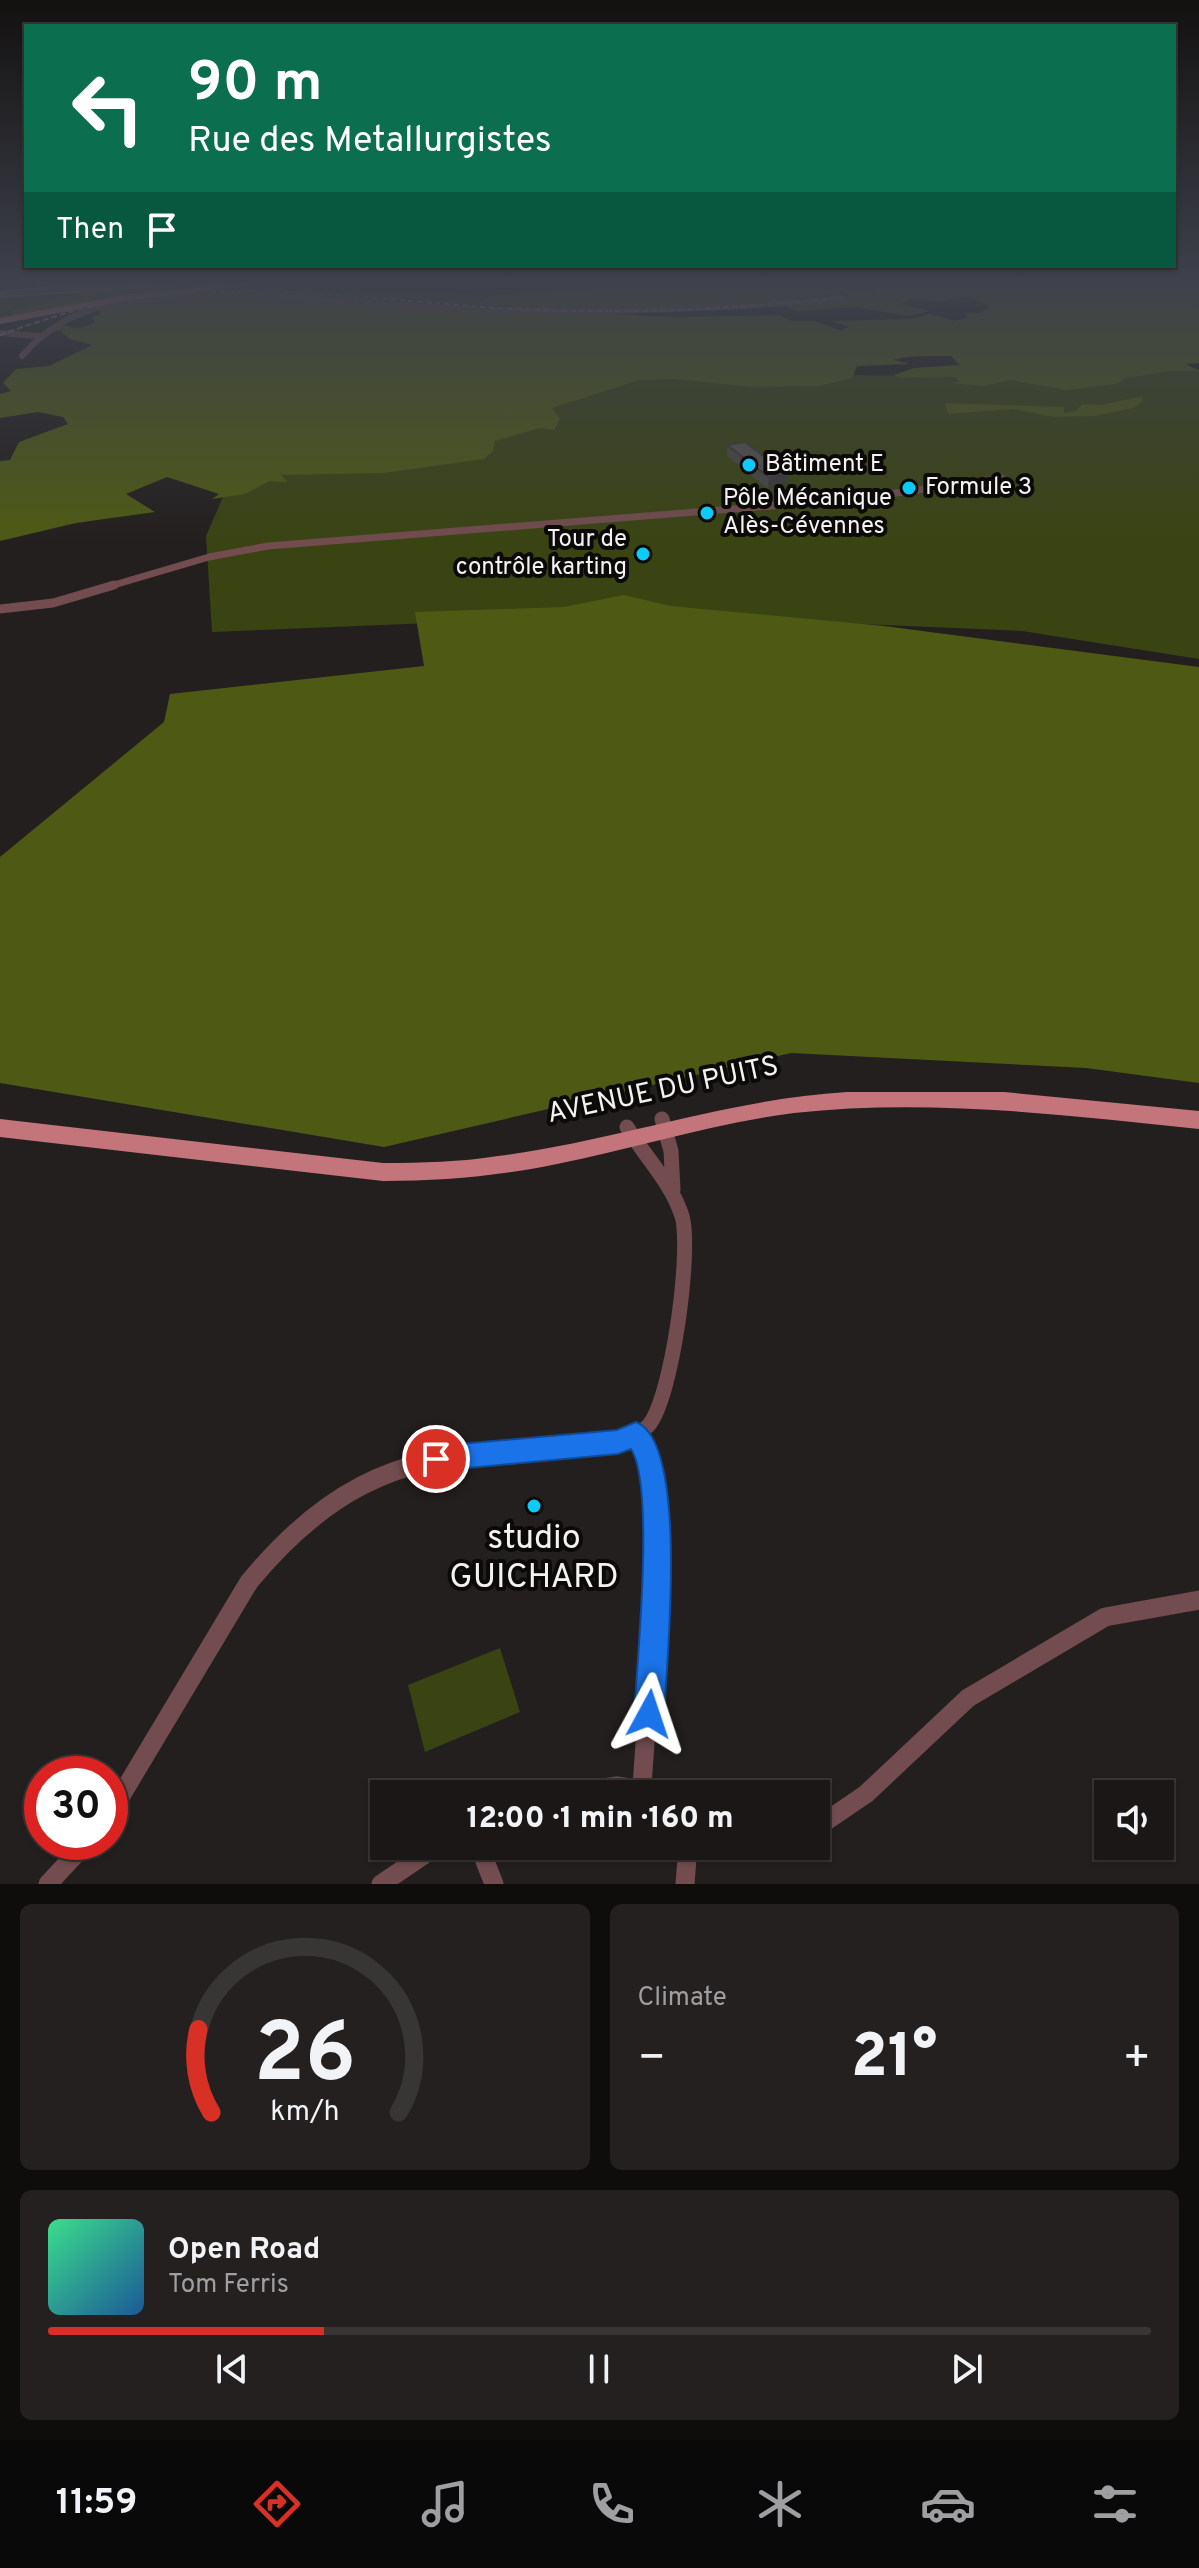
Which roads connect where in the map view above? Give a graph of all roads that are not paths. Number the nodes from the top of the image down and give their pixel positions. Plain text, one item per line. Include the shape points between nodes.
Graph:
1 (1002, 478) dead end
2 (1, 609) edge
3 (1199, 1120) edge
4 (664, 1125) junction
5 (0, 1128) edge
6 (630, 1133) junction
7 (673, 1190) junction
8 (636, 1434) junction
9 (1199, 1600) edge
10 (643, 1780) edge
11 (128, 1787) edge
12 (830, 1818) edge
13 (70, 1860) edge
14 (416, 1860) edge
15 (485, 1860) edge
16 (687, 1860) edge
17 (48, 1884) edge
18 (381, 1884) edge
19 (494, 1884) edge
20 (685, 1884) edge

1 - 2 street via 720,512 268,546 209,557 53,603
3 - 4 main road, AVENUE DU PUITS via 1015,1102 878,1100 791,1105
4 - 6 main road, AVENUE DU PUITS
4 - 7 street
5 - 6 main road, AVENUE DU PUITS via 354,1171 547,1159
6 - 7 street
7 - 8 street via 683,1215 685,1261 665,1390 648,1427
8 - 10 street via 647,1449 654,1494 657,1572
8 - 11 street via 618,1442 463,1454 405,1466 368,1480 313,1514 266,1557 237,1595
9 - 12 street via 1105,1617 968,1698 866,1794
13 - 17 street
14 - 18 street
15 - 19 street
16 - 20 street

